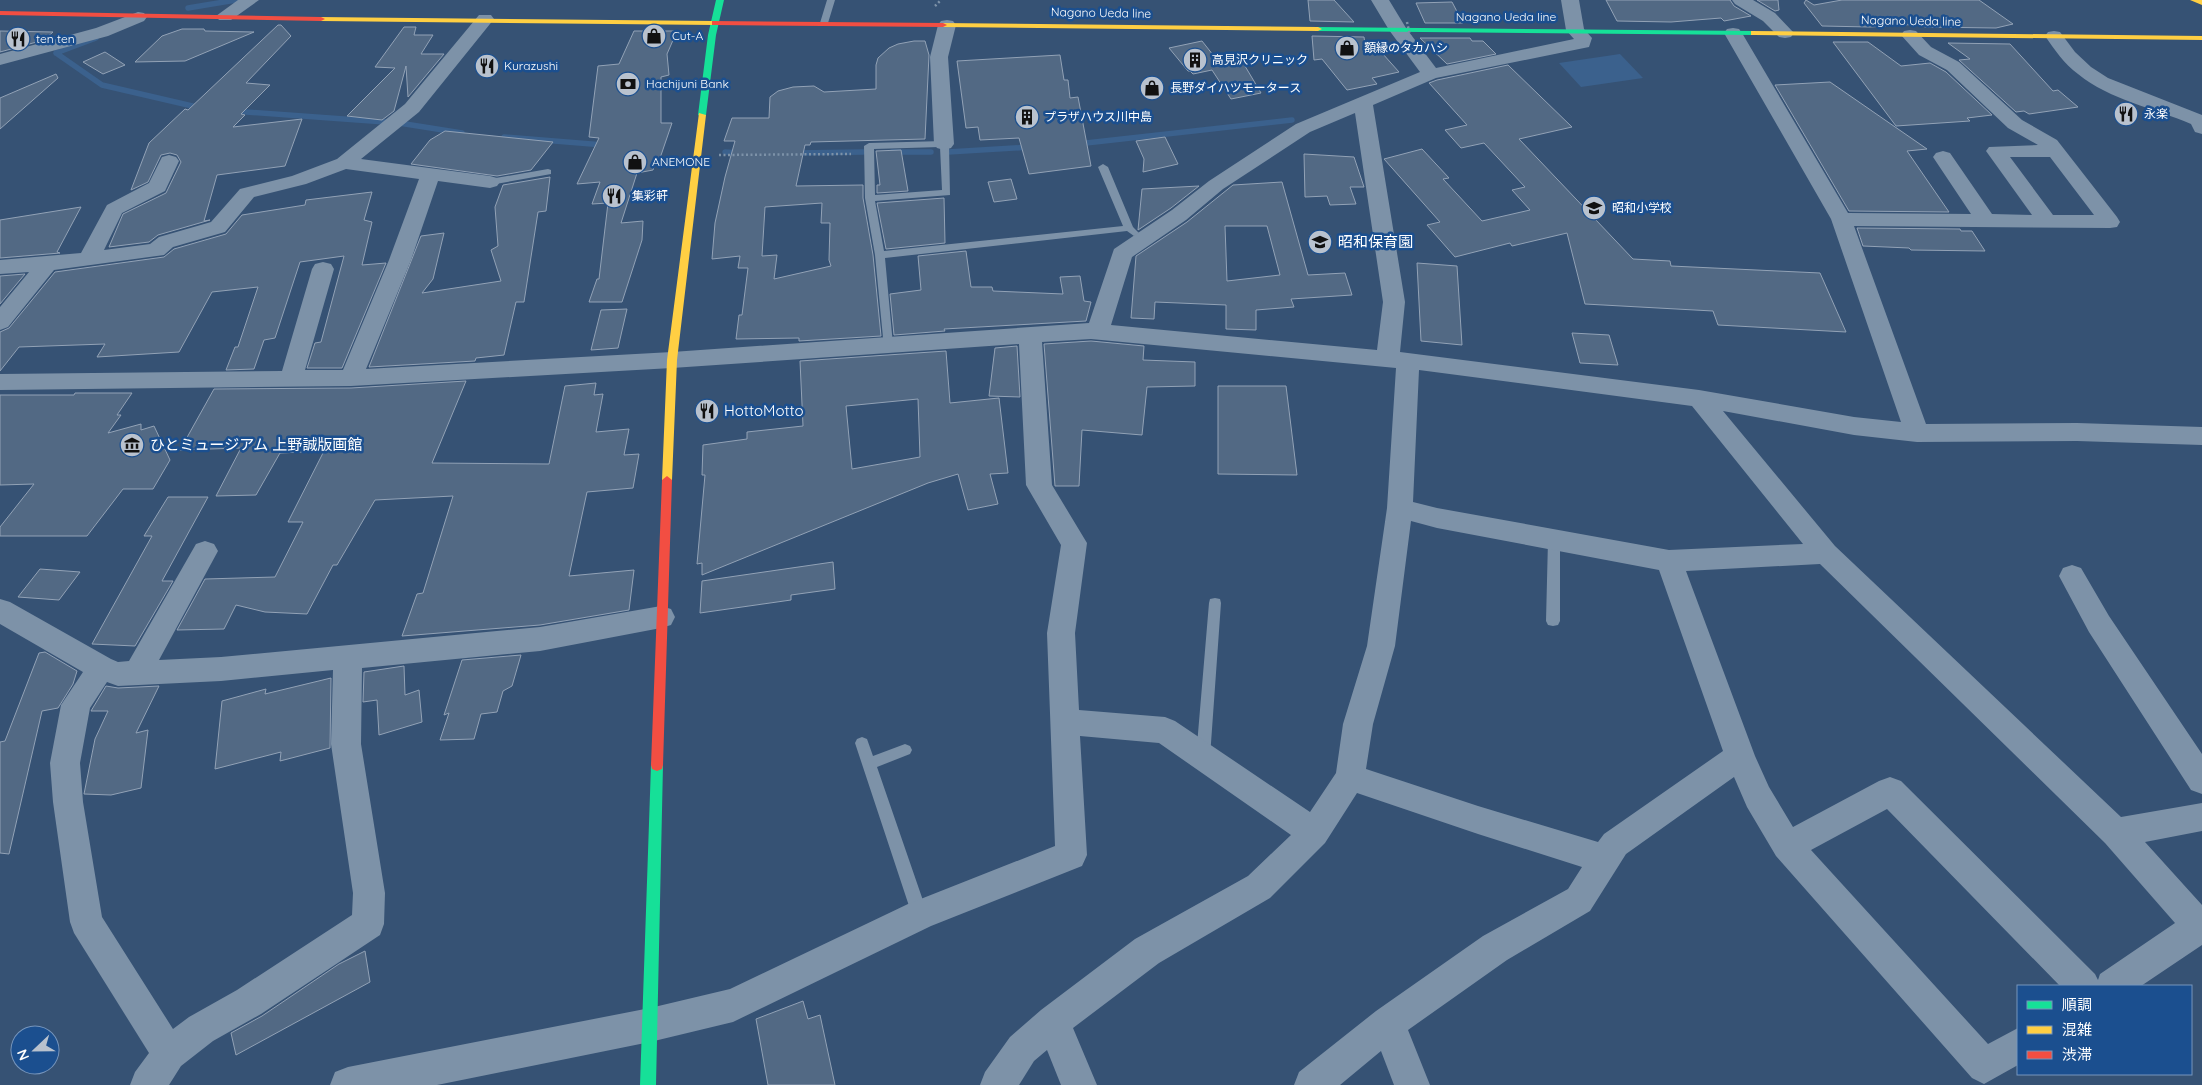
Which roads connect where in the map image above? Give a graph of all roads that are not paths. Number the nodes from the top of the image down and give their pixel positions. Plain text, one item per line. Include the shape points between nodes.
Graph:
1 (250, 0) edge
2 (720, 0) edge
3 (831, 0) edge
4 (1380, 0) edge
5 (1570, 0) edge
6 (1741, 0) edge
7 (2194, 0) edge
8 (2202, 3) edge
9 (0, 14) edge
10 (138, 16) junction
11 (225, 16) junction
12 (485, 19) junction
13 (715, 21) junction
14 (824, 23) junction
15 (946, 24) junction
16 (1575, 30) junction
17 (1405, 31) junction
18 (1733, 33) junction
19 (1785, 33) junction
20 (1910, 35) junction
21 (2054, 36) junction
22 (2202, 38) edge
23 (0, 60) edge
24 (1431, 74) junction
25 (1362, 102) junction
26 (2202, 128) edge
27 (944, 144) junction
28 (2056, 151) junction
29 (1944, 157) dead end
30 (169, 161) dead end
31 (344, 163) junction
32 (1103, 168) dead end
33 (548, 172) dead end
34 (431, 174) junction
35 (490, 182) joint
36 (870, 198) junction
37 (1841, 219) junction
38 (1986, 221) junction
39 (2047, 221) junction
40 (1135, 234) junction
41 (880, 254) junction
42 (89, 258) junction
43 (47, 264) junction
44 (0, 267) edge
45 (323, 269) dead end
46 (0, 322) edge
47 (1098, 332) junction
48 (1030, 335) junction
49 (888, 346) junction
50 (672, 360) junction
51 (1398, 360) junction
52 (292, 378) junction
53 (352, 378) junction
54 (0, 382) edge
55 (1699, 398) junction
56 (1917, 433) junction
57 (2202, 436) edge
58 (1400, 508) junction
59 (1554, 540) junction
60 (205, 551) dead end
61 (1826, 554) junction
62 (1669, 561) junction
63 (2072, 576) dead end
64 (1215, 602) dead end
65 (0, 610) edge
66 (661, 617) junction
67 (1553, 621) dead end
68 (348, 657) junction
69 (100, 668) junction
70 (138, 672) junction
71 (1065, 722) junction
72 (862, 743) dead end
73 (905, 750) dead end
74 (1740, 756) junction
75 (1203, 757) junction
76 (869, 764) junction
77 (1350, 777) junction
78 (2202, 780) edge
79 (2202, 817) edge
80 (1314, 833) junction
81 (2116, 833) junction
82 (1787, 846) junction
83 (1605, 859) junction
84 (920, 915) junction
85 (2201, 928) edge
86 (2083, 985) edge
87 (2114, 985) edge
88 (1053, 1022) junction
89 (1388, 1023) junction
90 (650, 1025) junction
91 (2017, 1046) edge
92 (169, 1054) junction
93 (148, 1085) edge
94 (348, 1085) edge
95 (648, 1085) edge
96 (998, 1085) edge
97 (1079, 1085) edge
98 (1312, 1085) edge
99 (1412, 1085) edge

1 - 11 street
2 - 13 main road
3 - 14 lane
4 - 17 street
5 - 16 street
6 - 19 street via 1769,17
7 - 8 main road
9 - 10 main road, Nagano Ueda line
10 - 11 main road, Nagano Ueda line
10 - 23 street via 102,32
11 - 12 main road, Nagano Ueda line
12 - 13 main road, Nagano Ueda line
12 - 31 street via 412,108
13 - 14 main road, Nagano Ueda line
13 - 50 main road
14 - 15 main road, Nagano Ueda line
15 - 17 main road, Nagano Ueda line
15 - 27 street via 939,57
16 - 17 main road, Nagano Ueda line
16 - 18 main road, Nagano Ueda line
16 - 24 street via 1583,43
17 - 24 street
18 - 19 main road, Nagano Ueda line
18 - 37 street
19 - 20 main road, Nagano Ueda line
20 - 21 main road, Nagano Ueda line
20 - 28 street via 1925,51 1953,66 2015,124 2050,144
21 - 22 main road, Nagano Ueda line
21 - 26 street via 2083,71 2104,85 2186,115 2199,122
24 - 25 street
25 - 40 street via 1303,128 1216,185 1179,215
25 - 51 street via 1394,302
27 - 36 lane via 870,146
27 - 36 lane via 947,193
28 - 39 street via 1996,151
28 - 39 street via 2110,222
29 - 38 street
30 - 42 street via 158,187 114,209
31 - 34 street
31 - 42 street via 299,180 247,193 218,227 166,242 156,250
32 - 40 lane
33 - 35 lane
34 - 35 street
34 - 53 street
36 - 41 lane
37 - 38 street
37 - 56 street
38 - 39 street
40 - 41 lane
40 - 47 street via 1122,254
41 - 49 lane
42 - 43 street
43 - 44 street
43 - 46 street
45 - 52 street
47 - 48 street
47 - 51 street
48 - 49 street
48 - 71 street via 1038,485 1074,543 1061,633
49 - 50 street
50 - 53 street
50 - 66 main road
51 - 55 street
51 - 58 street
52 - 53 street
52 - 54 street
55 - 56 street via 1854,426
55 - 61 street
56 - 57 street via 2077,432
58 - 59 street
58 - 77 street via 1381,646 1358,724
59 - 62 street
59 - 67 lane
60 - 70 street
61 - 62 street
61 - 81 street
62 - 74 street
63 - 78 street via 2099,624
64 - 75 lane
65 - 69 street
66 - 68 street via 540,639
66 - 90 main road
68 - 70 street via 221,669
68 - 92 street via 346,744 370,893 368,924 201,1029
69 - 70 street via 118,674
69 - 92 street via 76,706 66,763 68,802 86,922
71 - 75 street via 1165,730
71 - 84 street via 1071,855
72 - 76 lane
73 - 76 lane
74 - 82 street via 1758,797
74 - 83 street via 1615,844
75 - 80 street
76 - 84 lane
77 - 80 street
77 - 83 street
79 - 81 street
80 - 88 street via 1258,887 1147,951
81 - 85 street
82 - 86 street via 1890,791
82 - 91 street via 1984,1066
83 - 89 street via 1578,900 1495,948
84 - 90 street via 733,1005
85 - 87 street
88 - 96 street via 1022,1049
88 - 97 street
89 - 98 street
89 - 99 street
90 - 94 street
90 - 95 main road
92 - 93 street

